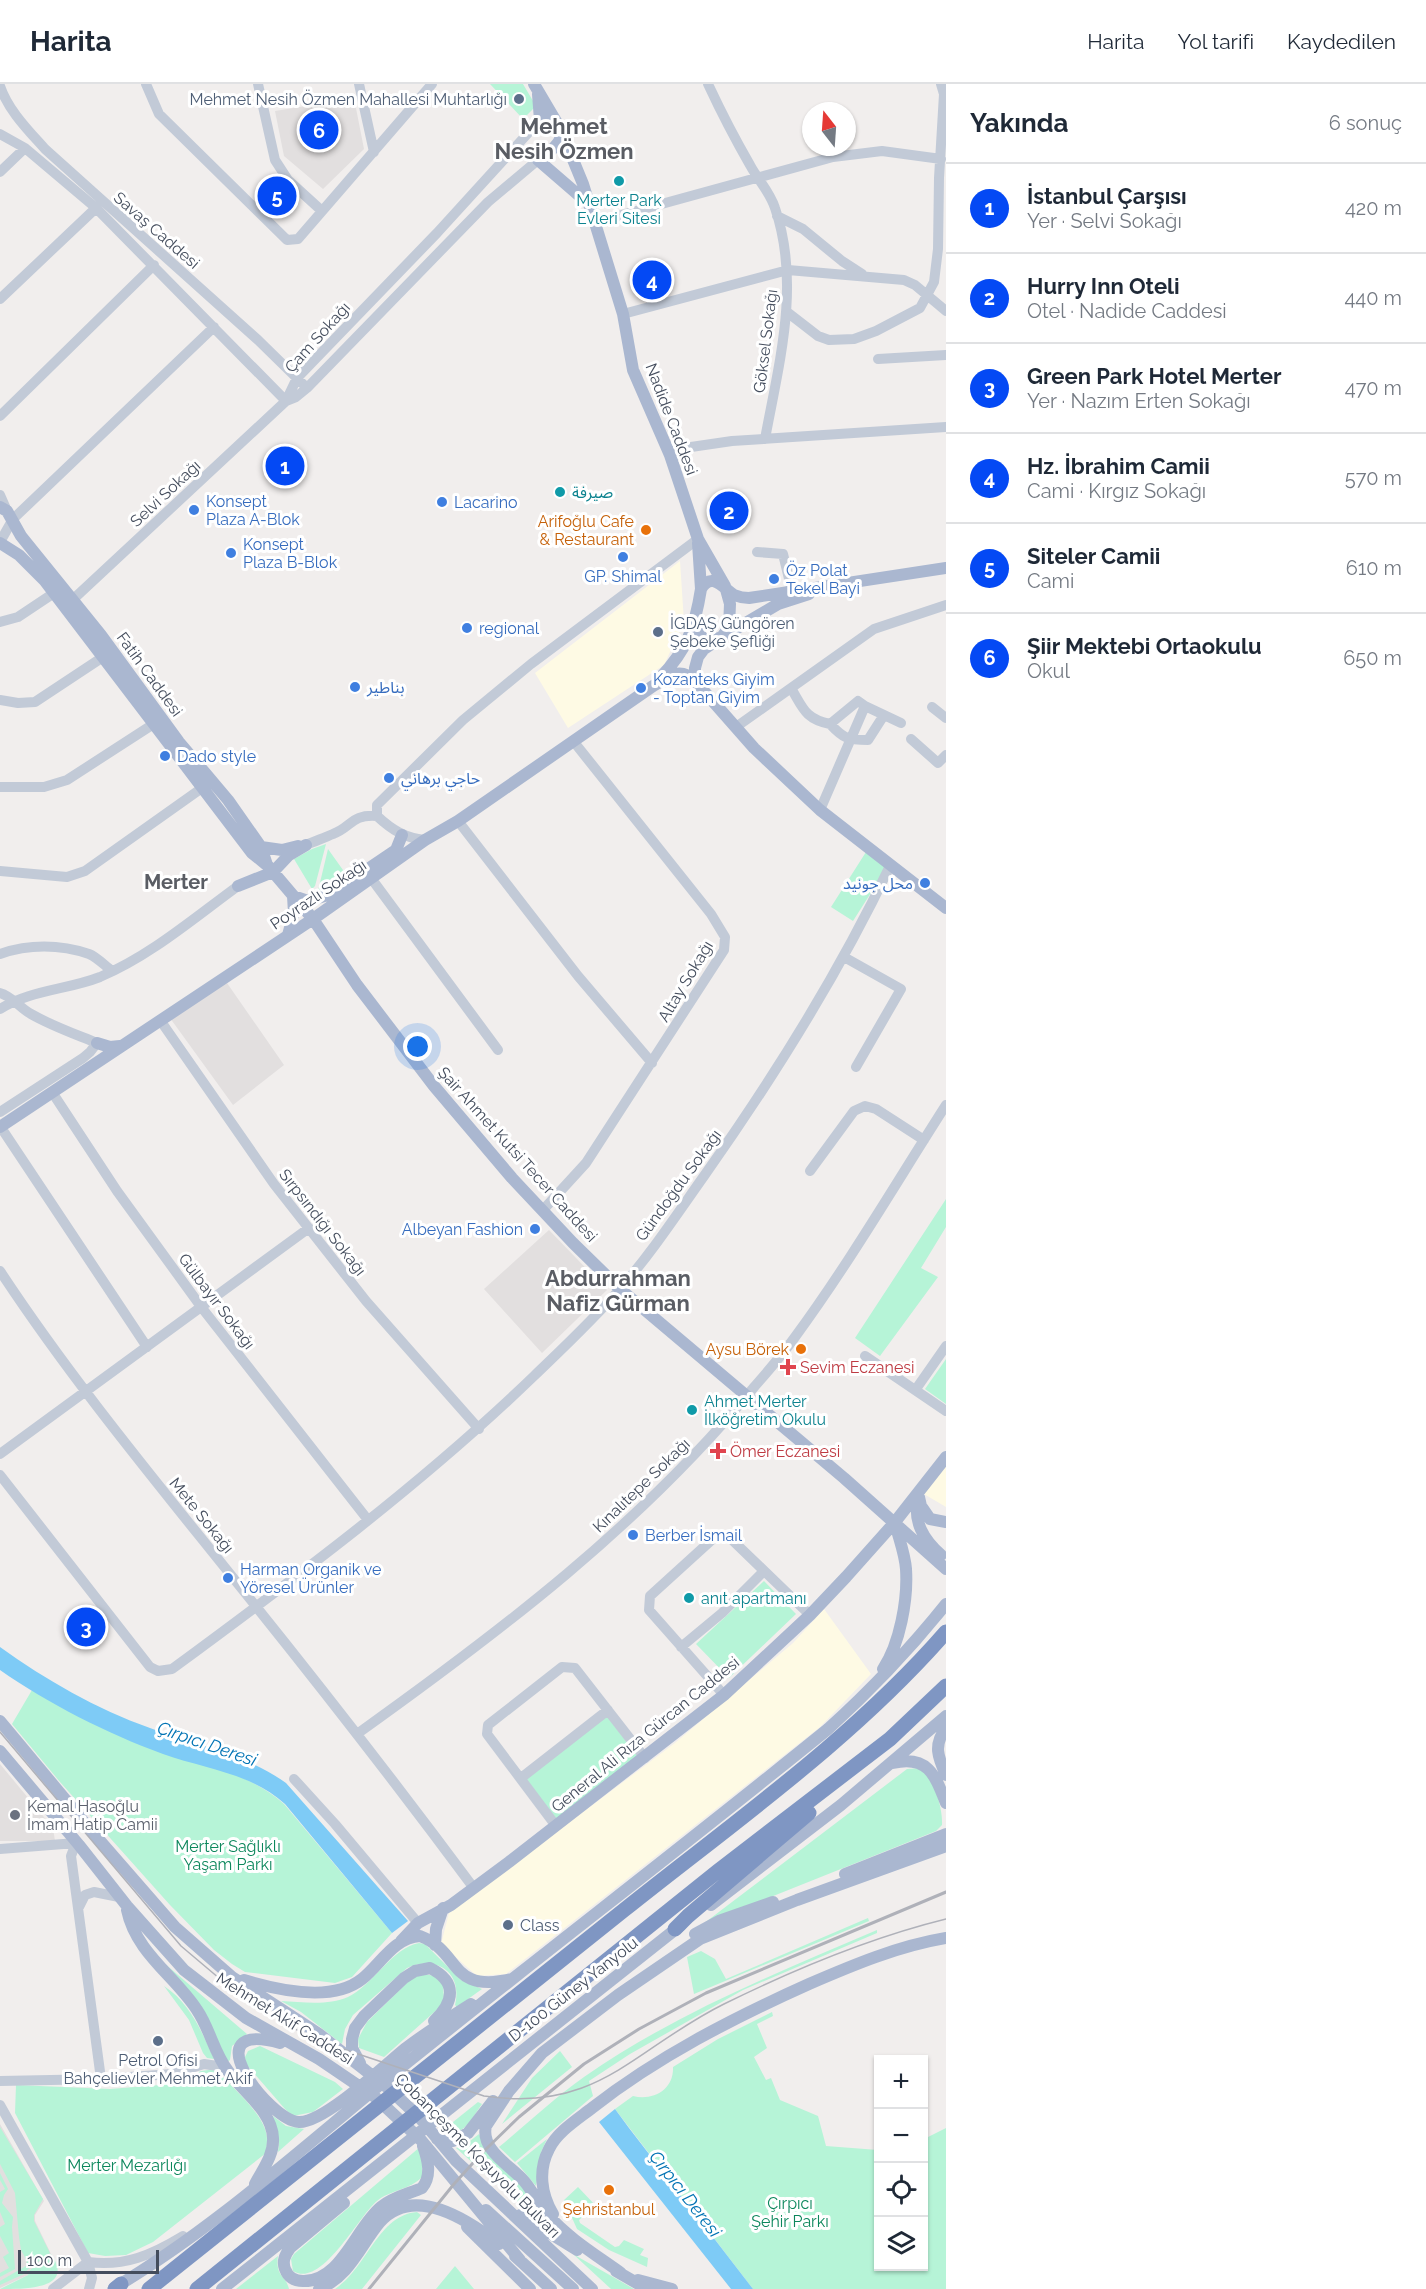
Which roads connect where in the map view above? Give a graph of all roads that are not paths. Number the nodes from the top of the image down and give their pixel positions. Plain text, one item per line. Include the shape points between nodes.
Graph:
1 (146, 84) edge
2 (258, 84) edge
3 (359, 84) edge
4 (432, 84) edge
5 (708, 84) edge
6 (0, 86) edge
7 (535, 87) edge
8 (944, 91) edge
9 (553, 119) junction
10 (540, 120) junction
11 (0, 134) edge
12 (562, 135) junction
13 (25, 148) junction
14 (374, 152) junction
15 (941, 159) junction
16 (538, 160) junction
17 (0, 172) edge
18 (757, 177) junction
19 (591, 206) junction
20 (96, 208) junction
21 (322, 211) junction
22 (777, 216) junction
23 (943, 218) edge
24 (596, 222) junction
25 (154, 265) junction
26 (788, 270) junction
27 (865, 276) junction
28 (927, 296) junction
29 (0, 299) edge
30 (946, 311) edge
31 (787, 312) junction
32 (623, 314) junction
33 (214, 327) junction
34 (946, 355) edge
35 (878, 359) dead end
36 (297, 378) junction
37 (307, 388) junction
38 (286, 401) junction
39 (0, 416) edge
40 (946, 427) edge
41 (765, 439) junction
42 (670, 455) junction
43 (0, 495) edge
44 (7, 512) edge
45 (698, 539) junction
46 (0, 543) edge
47 (757, 552) dead end
48 (946, 570) edge
49 (725, 586) junction
50 (701, 589) junction
51 (792, 591) junction
52 (54, 593) junction
53 (69, 603) junction
54 (946, 605) edge
55 (695, 619) junction
56 (0, 622) edge
57 (722, 637) junction
58 (103, 657) junction
59 (695, 681) junction
60 (653, 686) junction
61 (791, 688) junction
62 (0, 700) edge
63 (865, 706) junction
64 (932, 707) dead end
65 (884, 715) junction
66 (946, 718) edge
67 (900, 723) dead end
68 (152, 724) junction
69 (830, 724) junction
70 (736, 727) junction
71 (852, 740) junction
72 (911, 740) dead end
73 (574, 742) junction
74 (946, 755) edge
75 (0, 787) edge
76 (202, 788) junction
77 (820, 810) junction
78 (377, 816) junction
79 (458, 821) junction
80 (402, 836) junction
81 (425, 840) junction
82 (306, 845) junction
83 (261, 847) junction
84 (890, 866) junction
85 (270, 869) junction
86 (0, 870) edge
87 (371, 878) junction
88 (238, 886) joint
89 (293, 896) junction
90 (946, 908) edge
91 (313, 919) junction
92 (288, 935) junction
93 (0, 954) edge
94 (844, 957) junction
95 (112, 971) junction
96 (0, 993) edge
97 (14, 1000) junction
98 (0, 1009) edge
99 (160, 1020) junction
100 (97, 1043) junction
101 (121, 1046) junction
102 (498, 1050) dead end
103 (95, 1063) junction
104 (652, 1064) junction
105 (856, 1067) dead end
106 (52, 1092) junction
107 (946, 1105) edge
108 (0, 1112) edge
109 (0, 1126) edge
110 (924, 1140) junction
111 (810, 1171) dead end
112 (543, 1210) junction
113 (309, 1228) junction
114 (0, 1271) edge
115 (620, 1289) junction
116 (202, 1308) junction
117 (946, 1346) edge
118 (147, 1347) junction
119 (865, 1356) dead end
120 (916, 1389) junction
121 (86, 1391) junction
122 (748, 1395) junction
123 (946, 1411) edge
124 (479, 1429) junction
125 (0, 1454) edge
126 (946, 1457) edge
127 (0, 1475) edge
128 (919, 1493) junction
129 (368, 1520) junction
130 (946, 1521) edge
131 (895, 1522) junction
132 (943, 1562) edge
133 (763, 1572) junction
134 (946, 1604) edge
135 (256, 1607) junction
136 (810, 1615) junction
137 (946, 1632) edge
138 (681, 1647) junction
139 (946, 1686) edge
140 (868, 1692) junction
141 (724, 1695) junction
142 (608, 1710) junction
143 (946, 1716) edge
144 (0, 1721) edge
145 (946, 1728) edge
146 (357, 1734) junction
147 (0, 1751) edge
148 (645, 1758) junction
149 (892, 1763) junction
150 (850, 1770) junction
151 (946, 1775) edge
152 (521, 1778) junction
153 (294, 1779) dead end
154 (946, 1803) edge
155 (556, 1826) junction
156 (946, 1834) edge
157 (946, 1846) edge
158 (0, 1849) edge
159 (473, 1887) junction
160 (123, 1901) junction
161 (78, 1908) junction
162 (442, 1908) junction
163 (418, 1923) junction
164 (675, 1929) junction
165 (946, 1938) edge
166 (401, 1941) junction
167 (435, 1945) junction
168 (232, 1977) junction
169 (516, 1978) junction
170 (296, 2046) junction
171 (408, 2046) junction
172 (224, 2067) junction
173 (366, 2071) junction
174 (390, 2077) junction
175 (101, 2079) junction
176 (0, 2081) edge
177 (348, 2095) junction
178 (368, 2104) junction
179 (0, 2105) edge
180 (437, 2139) junction
181 (421, 2140) junction
182 (386, 2160) junction
183 (277, 2169) junction
184 (463, 2189) junction
185 (251, 2191) junction
186 (506, 2207) junction
187 (220, 2215) junction
188 (460, 2219) junction
189 (561, 2228) junction
190 (520, 2260) junction
191 (88, 2262) junction
192 (626, 2276) junction
193 (116, 2287) edge
194 (53, 2289) edge
195 (89, 2289) edge
196 (149, 2289) edge
197 (196, 2289) edge
198 (222, 2289) edge
199 (319, 2289) edge
200 (530, 2289) edge
201 (551, 2289) edge
202 (573, 2289) edge
203 (592, 2289) edge
204 (647, 2289) edge
205 (672, 2289) edge

1 - 21 street via 159,114 286,240 298,239
2 - 21 street via 275,160 288,180
3 - 14 street
4 - 14 street
5 - 18 street, Göksel Sokağı
6 - 36 street, Savaş Caddesi via 18,118 45,149
7 - 9 main road
7 - 10 main road
8 - 15 street
9 - 10 main road
9 - 12 main road, Nadide Caddesi
10 - 36 street, Çam Sokağı
11 - 13 street, Savaş Caddesi
12 - 16 main road via 551,151
12 - 19 main road, Nadide Caddesi
13 - 17 street
13 - 20 street, Savaş Caddesi
14 - 21 street
15 - 18 street via 882,151 833,157
15 - 23 street
16 - 19 main road
16 - 37 street, Çam Sokağı via 488,202
18 - 22 street, Göksel Sokağı
18 - 24 street
19 - 24 main road, Nadide Caddesi
20 - 25 street, Savaş Caddesi
20 - 29 street
22 - 26 street, Göksel Sokağı
22 - 27 street via 803,229
23 - 28 street via 934,282
24 - 32 main road, Nadide Caddesi
25 - 33 street, Savaş Caddesi
25 - 39 street
26 - 27 street
26 - 31 street, Göksel Sokağı
26 - 32 street
27 - 28 street via 904,280
28 - 30 street
28 - 31 street via 920,308 909,315 854,339 829,340 818,336
31 - 41 street, Göksel Sokağı
32 - 42 main road, Nadide Caddesi via 633,370
33 - 38 street, Savaş Caddesi
33 - 44 street
34 - 35 street
36 - 37 street, Savaş Caddesi
36 - 38 street, Çam Sokağı
37 - 38 street, Çam Sokağı
38 - 53 street, Selvi Sokağı
40 - 41 street
41 - 42 street via 691,447
42 - 45 main road, Nadide Caddesi
43 - 44 street
44 - 46 street
44 - 53 main road, Fatih Caddesi
45 - 49 main road
45 - 50 main road
45 - 78 street via 463,720 377,805
46 - 52 main road, Fatih Caddesi via 19,555
47 - 51 street via 783,554
48 - 51 main road
48 - 57 main road via 819,591 778,604
49 - 50 main road via 710,580
49 - 51 main road via 740,597 749,598
49 - 57 main road via 730,617
50 - 55 main road
52 - 53 main road, Fatih Caddesi
52 - 56 street via 18,617
53 - 58 main road, Fatih Caddesi
53 - 83 main road, Fatih Caddesi via 228,800
54 - 61 street via 874,629
55 - 57 main road via 701,637 710,641
55 - 60 main road via 682,652
57 - 59 main road via 698,657
58 - 62 street via 35,702
58 - 68 main road, Fatih Caddesi
59 - 60 main road via 680,672
59 - 70 main road
60 - 73 main road, Poyrazlı Sokağı
61 - 69 street via 807,715
61 - 70 street
63 - 65 street
63 - 69 street via 858,700
63 - 71 street
64 - 66 street
65 - 67 street
65 - 71 street via 868,740
68 - 75 street via 67,780 44,787
68 - 76 main road, Fatih Caddesi
69 - 71 street via 841,736
70 - 77 main road
71 - 77 street
72 - 74 street via 938,763
73 - 79 main road, Poyrazlı Sokağı
73 - 104 street, Altay Sokağı via 725,936 724,950
76 - 85 main road, Fatih Caddesi via 252,853
76 - 86 street via 85,871 67,877
77 - 84 main road
78 - 80 street
78 - 82 street via 361,817
79 - 81 main road, Poyrazlı Sokağı
79 - 104 street
80 - 81 street
80 - 89 main road via 396,850 332,894 308,901
81 - 87 main road, Poyrazlı Sokağı
82 - 83 main road via 282,850
82 - 85 main road
83 - 85 main road, Fatih Caddesi
84 - 90 main road
84 - 94 street, Gündoğdu Sokağı
85 - 88 main road
85 - 89 main road, Fatih Caddesi
87 - 91 main road, Poyrazlı Sokağı
87 - 102 street
88 - 95 street
89 - 91 main road, Fatih Caddesi
89 - 92 main road via 294,913
91 - 92 main road, Poyrazlı Sokağı
91 - 112 main road, Şair Ahmet Kutsi Tecer Caddesi via 357,985 434,1086
92 - 99 main road, Poyrazlı Sokağı
93 - 95 street via 32,946 57,948 91,955
94 - 105 street via 901,989
94 - 115 street, Gündoğdu Sokağı via 753,1107
95 - 97 street
96 - 97 street
97 - 98 street
97 - 100 street via 24,1010
99 - 101 main road, Poyrazlı Sokağı
99 - 113 street, Sırpsındığı Sokağı
100 - 101 main road
100 - 103 main road via 99,1054
100 - 108 street via 83,1058
101 - 103 main road, Poyrazlı Sokağı
103 - 106 main road, Poyrazlı Sokağı
104 - 112 street, Altay Sokağı via 586,1163
106 - 109 main road, Poyrazlı Sokağı
106 - 116 street, Gülbayır Sokağı via 117,1191
107 - 110 street, Kınalıtepe Sokağı
109 - 118 street
110 - 111 street via 865,1106 854,1111
110 - 122 street, Kınalıtepe Sokağı via 820,1303
112 - 115 main road, Şair Ahmet Kutsi Tecer Caddesi
113 - 116 street
113 - 124 street, Sırpsındığı Sokağı via 366,1301
114 - 121 street, Mete Sokağı
115 - 122 main road, Şair Ahmet Kutsi Tecer Caddesi
115 - 124 street, Gündoğdu Sokağı
116 - 118 street
116 - 129 street, Gülbayır Sokağı
117 - 120 street
118 - 121 street
119 - 120 street
120 - 123 street
121 - 125 street
121 - 135 street, Mete Sokağı
122 - 131 main road, Şair Ahmet Kutsi Tecer Caddesi
122 - 146 street, Kınalıtepe Sokağı via 652,1499 573,1569 501,1629
124 - 129 street, Gündoğdu Sokağı
126 - 128 main road, General Ali Rıza Gürcan Caddesi
127 - 135 street, Gündoğdu Sokağı via 150,1667 172,1670
128 - 130 main road via 921,1506 930,1519
128 - 131 main road, General Ali Rıza Gürcan Caddesi
128 - 132 main road via 915,1510 920,1528
129 - 135 street, Gündoğdu Sokağı
131 - 132 main road, Şair Ahmet Kutsi Tecer Caddesi
131 - 136 main road, General Ali Rıza Gürcan Caddesi
131 - 140 main road via 906,1570 901,1618 892,1653
133 - 136 street
133 - 138 street
133 - 138 street via 728,1536 716,1536 650,1596 649,1610
134 - 140 main road
135 - 146 street, Mete Sokağı
136 - 141 main road, General Ali Rıza Gürcan Caddesi
137 - 174 highway via 906,1676 830,1745
138 - 141 street
139 - 150 highway via 897,1733
140 - 169 main road via 788,1761
141 - 148 main road, General Ali Rıza Gürcan Caddesi
142 - 148 street
142 - 152 street
142 - 152 street via 575,1668 562,1667 488,1725 487,1734
143 - 149 main road, D-100 Güney Yanyolu
144 - 168 main road, Çobançeşme Koşuyolu Bulvarı via 175,1928
145 - 151 main road via 936,1751
146 - 159 street, Mete Sokağı
147 - 160 main road, Mehmet Akif Caddesi
148 - 155 main road, General Ali Rıza Gürcan Caddesi
149 - 154 main road via 922,1763 936,1780
149 - 164 main road, D-100 Güney Yanyolu via 760,1868
150 - 164 highway via 814,1809
150 - 197 highway
152 - 155 street
153 - 163 street
155 - 159 main road, General Ali Rıza Gürcan Caddesi
156 - 180 main road via 696,1933 532,2053 468,2133 453,2141
157 - 189 main road via 700,1939 618,1995 533,2062 492,2115 486,2126 486,2138
158 - 161 street via 76,1843 71,1856
159 - 162 main road, General Ali Rıza Gürcan Caddesi
160 - 161 street via 93,1892 85,1895
160 - 170 main road, Mehmet Akif Caddesi via 198,1982 246,2018
160 - 172 main road via 135,1933 154,1961 197,2010
161 - 175 street
162 - 163 main road, General Ali Rıza Gürcan Caddesi
162 - 167 main road
163 - 166 main road, General Ali Rıza Gürcan Caddesi
164 - 182 main road, D-100 Güney Yanyolu
165 - 189 main road via 868,1959 776,1998 706,2034 609,2095 549,2147 542,2187
166 - 167 main road via 420,1936
166 - 168 main road, General Ali Rıza Gürcan Caddesi via 360,1981 337,1992 278,1988
167 - 169 main road via 471,1979 483,1983
168 - 173 main road, Çobançeşme Koşuyolu Bulvarı via 304,2023
169 - 171 main road
169 - 174 main road
170 - 177 main road via 256,2038 240,2049 237,2060 242,2072 273,2108 285,2118 305,2123
170 - 181 main road, Mehmet Akif Caddesi via 375,2097
171 - 173 main road via 449,2004 450,1987 446,1979 430,1968 404,1978 355,2028 352,2048
171 - 174 main road
172 - 175 street via 204,2064 172,2074
172 - 185 main road via 266,2117 273,2133 270,2157
173 - 180 main road, Çobançeşme Koşuyolu Bulvarı via 419,2117
174 - 177 main road
174 - 178 highway
175 - 176 street
177 - 183 main road
178 - 183 main road
178 - 196 highway
179 - 191 street
180 - 186 main road, Çobançeşme Koşuyolu Bulvarı
181 - 182 main road via 429,2170 423,2188 382,2205 348,2252 322,2275 306,2282 292,2280 283,2265 290,2248 329,2217
181 - 184 main road, Mehmet Akif Caddesi
182 - 198 main road, D-100 Güney Yanyolu
183 - 185 main road
184 - 190 main road
184 - 202 main road, Çobançeşme Koşuyolu Bulvarı
185 - 187 main road
186 - 192 main road
186 - 203 main road, Çobançeşme Koşuyolu Bulvarı
187 - 191 street via 171,2243 126,2262
187 - 193 main road
188 - 190 main road via 474,2224
188 - 199 main road via 426,2205 414,2204 393,2211 347,2269
188 - 200 main road
189 - 192 main road
190 - 201 main road
191 - 194 street
191 - 195 street via 92,2278
192 - 204 main road
192 - 205 main road

